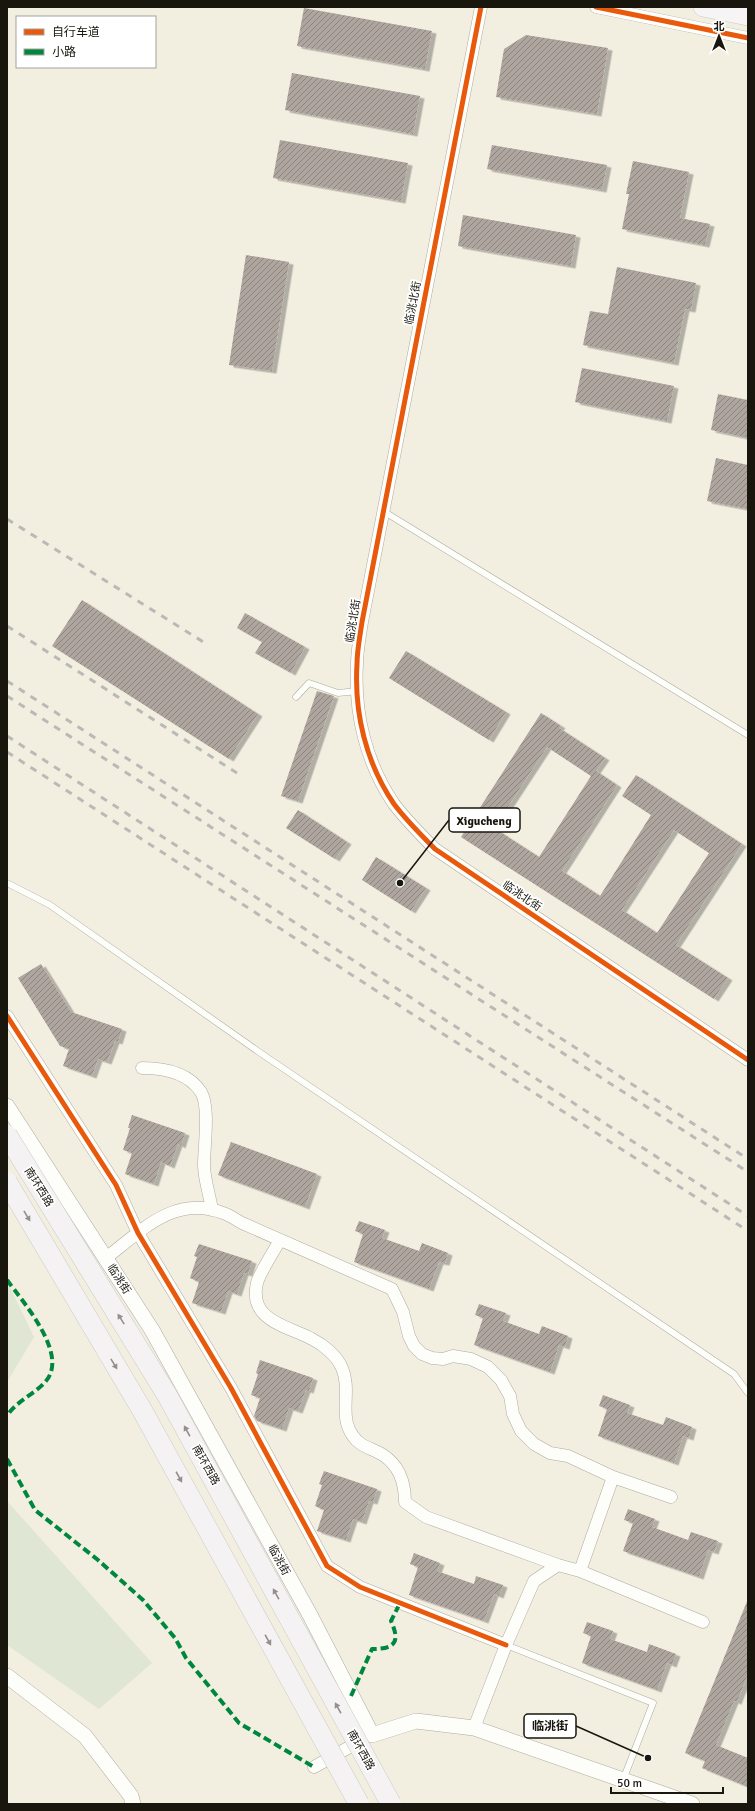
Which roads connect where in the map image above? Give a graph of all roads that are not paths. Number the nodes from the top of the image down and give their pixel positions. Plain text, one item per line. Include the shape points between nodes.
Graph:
1 (481, 7) edge
2 (596, 7) edge
3 (703, 7) edge
4 (748, 16) edge
5 (748, 38) edge
6 (383, 511) junction
7 (358, 691) junction
8 (296, 698) dead end
9 (748, 735) edge
10 (7, 883) edge
11 (7, 1016) edge
12 (748, 1060) edge
13 (142, 1068) dead end
14 (7, 1106) edge
15 (7, 1135) edge
16 (7, 1182) edge
17 (212, 1210) junction
18 (138, 1234) junction
19 (280, 1240) junction
20 (106, 1258) junction
21 (748, 1393) edge
22 (613, 1477) junction
23 (671, 1497) dead end
24 (558, 1566) junction
25 (580, 1571) junction
26 (703, 1622) dead end
27 (506, 1645) junction
28 (7, 1676) edge
29 (474, 1728) junction
30 (372, 1735) junction
31 (314, 1767) dead end
32 (623, 1780) junction
33 (688, 1803) edge
34 (133, 1804) edge
35 (359, 1804) edge
36 (391, 1804) edge

1 - 6 street, 临洮北街
2 - 5 street
3 - 4 main road
6 - 7 street, 临洮北街 via 362,622 357,664
6 - 9 lane
7 - 8 lane via 338,693 309,683
7 - 12 street, 临洮北街 via 366,749 379,777 394,804 435,849
10 - 21 lane via 50,905 260,1052 734,1374
11 - 18 street via 116,1185
13 - 17 street via 159,1068 175,1072 190,1080 202,1093 206,1120 204,1167
14 - 20 street, 临洮街
36 -> 15 highway, 南环西路, bridge via 167,1395
16 -> 35 highway, bridge via 142,1410
17 - 18 street via 181,1209 161,1216
17 - 19 street
18 - 20 street
18 - 27 street via 231,1388 327,1566 360,1587
19 - 22 street via 392,1289 403,1312 409,1336 422,1354 432,1358 443,1359 453,1356 471,1359 488,1367 501,1380 510,1396 513,1414 521,1430 534,1444 550,1453 568,1456
19 - 24 street via 258,1282 258,1305 273,1323 314,1339 330,1351 342,1368 347,1387 348,1428 361,1444 383,1455 393,1464 401,1475 405,1488 405,1502 426,1517
20 - 30 street, 临洮街 via 156,1337 310,1616
22 - 23 street
22 - 25 street
24 - 25 street
24 - 27 street via 534,1581
25 - 26 street
27 - 29 street
27 - 32 lane via 653,1703
28 - 34 street via 85,1736 130,1796
29 - 30 street via 416,1721
29 - 32 street
30 - 31 street
32 - 33 street

